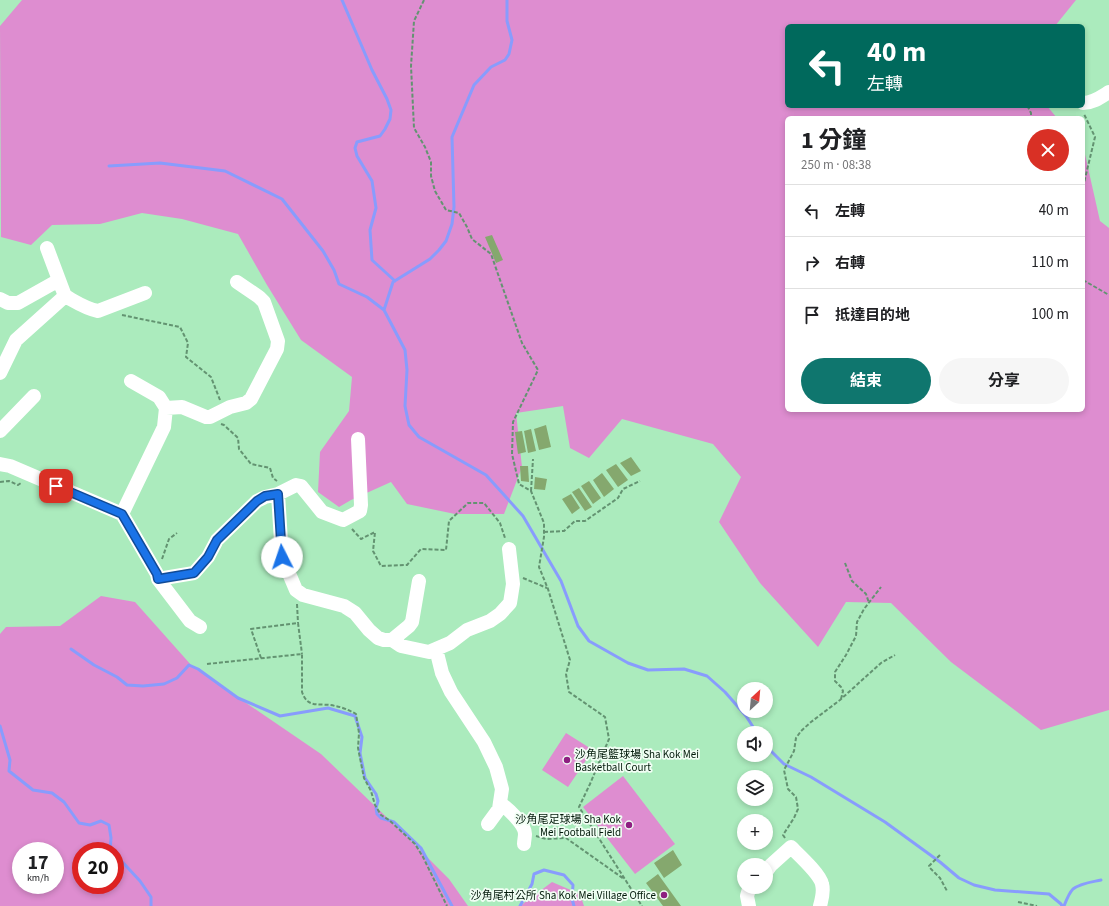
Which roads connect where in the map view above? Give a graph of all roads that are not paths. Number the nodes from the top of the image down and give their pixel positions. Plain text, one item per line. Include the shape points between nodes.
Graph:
1 (1109, 92) edge
2 (1085, 106) edge
3 (47, 248) dead end
4 (59, 280) junction
5 (237, 282) dead end
6 (145, 293) dead end
7 (65, 296) junction
8 (0, 299) edge
9 (0, 373) edge
10 (132, 381) dead end
11 (34, 396) dead end
12 (166, 408) junction
13 (0, 431) edge
14 (358, 439) dead end
15 (0, 464) edge
16 (283, 492) junction
17 (122, 514) junction
18 (509, 549) road end
19 (158, 576) junction
20 (419, 581) dead end
21 (200, 627) dead end
22 (392, 640) junction
23 (436, 649) junction
24 (500, 803) junction
25 (488, 824) dead end
26 (525, 838) road end
27 (773, 863) edge
28 (748, 894) edge
29 (748, 906) edge
30 (820, 906) edge

1 - 2 street
3 - 4 street
4 - 7 street
4 - 8 street via 18,303 8,303
5 - 12 street via 264,302 278,341 277,350 251,399 210,416 182,407
6 - 7 street via 98,311 86,308
7 - 9 street via 16,340
10 - 12 street via 159,397
11 - 13 street
12 - 17 street via 164,427
14 - 16 street via 360,511 343,520 322,512 301,486 296,485
15 - 17 street
16 - 19 street via 265,496 257,501 217,540 208,557 194,573
16 - 22 street via 282,557 296,590 303,595 344,606 356,613 378,638
17 - 19 street
18 - 23 street via 513,584 510,603 490,621 467,630 450,643
19 - 21 street via 190,621
20 - 22 street via 412,622
22 - 23 street via 401,646 429,652
23 - 24 street via 442,673 451,692 484,742 496,767 502,789
24 - 25 street via 499,809
24 - 26 street via 514,814
27 - 30 street via 791,847 822,882 823,895
28 - 29 street

